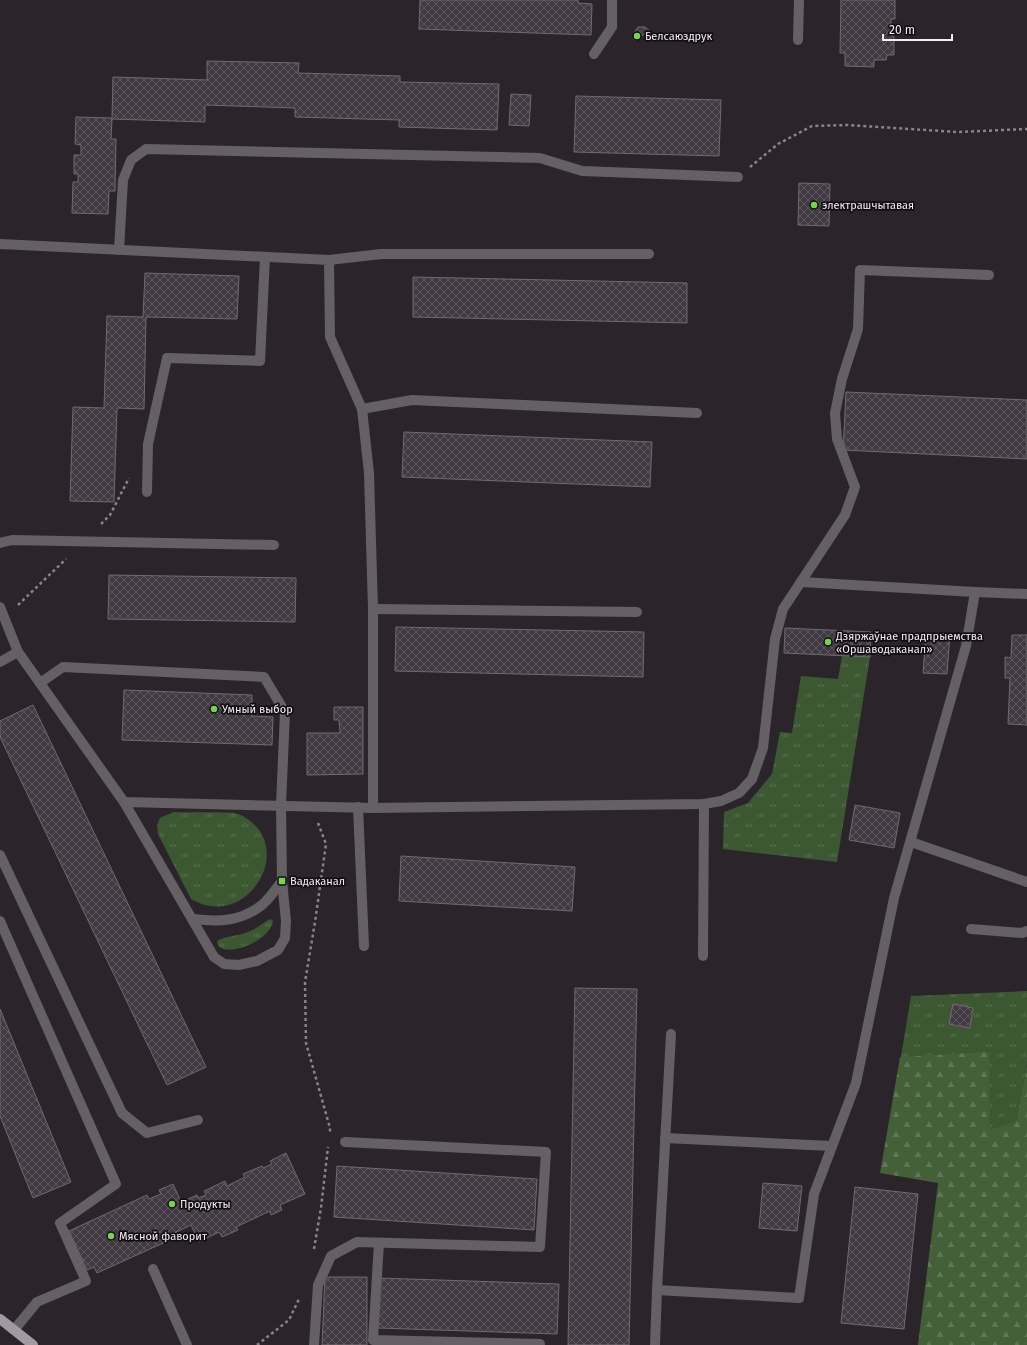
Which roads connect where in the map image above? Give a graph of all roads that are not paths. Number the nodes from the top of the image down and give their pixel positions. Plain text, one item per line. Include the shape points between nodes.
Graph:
1 (612, 0) edge
2 (799, 0) edge
3 (798, 40) dead end
4 (594, 54) dead end
5 (738, 177) road end
6 (0, 244) edge
7 (119, 250) junction
8 (649, 254) dead end
9 (265, 257) junction
10 (329, 260) junction
11 (989, 275) dead end
12 (362, 409) junction
13 (697, 413) dead end
14 (147, 492) dead end
15 (0, 543) edge
16 (274, 545) dead end
17 (801, 582) junction
18 (975, 592) junction
19 (1027, 594) edge
20 (0, 607) edge
21 (374, 609) junction
22 (637, 612) dead end
23 (18, 652) junction
24 (0, 662) edge
25 (40, 683) junction
26 (124, 802) junction
27 (704, 804) junction
28 (281, 805) junction
29 (358, 807) junction
30 (374, 808) junction
31 (911, 842) junction
32 (0, 855) edge
33 (282, 881) junction
34 (1027, 882) edge
35 (193, 919) junction
36 (0, 921) edge
37 (971, 929) dead end
38 (1027, 932) edge
39 (364, 946) dead end
40 (703, 956) dead end
41 (671, 1034) dead end
42 (198, 1120) dead end
43 (665, 1138) junction
44 (345, 1142) dead end
45 (832, 1146) junction
46 (378, 1242) junction
47 (153, 1269) dead end
48 (657, 1290) junction
49 (0, 1319) edge
50 (14, 1330) junction
51 (540, 1344) edge
52 (33, 1345) edge
53 (187, 1345) edge
54 (314, 1345) edge
55 (654, 1345) edge

1 - 4 street via 612,27
2 - 3 street
5 - 7 street via 582,171 540,158 146,149 131,160 123,180
6 - 7 street
7 - 9 street
8 - 10 street via 381,254
9 - 10 street
9 - 14 street via 260,361 167,358 148,444
10 - 12 street via 330,337
11 - 17 street via 860,270 858,329 842,379 835,413 837,439 855,487 846,515
12 - 13 street via 412,400
12 - 21 street via 369,473
15 - 16 street via 12,540
17 - 18 street
17 - 27 street via 783,609 775,639 763,748 752,779 739,793 721,801
18 - 19 street
18 - 31 street via 966,646
20 - 23 street
21 - 22 street
21 - 30 street
23 - 24 street
23 - 25 street
25 - 26 street
25 - 28 street via 63,667 264,677 285,712
26 - 28 street
26 - 35 street
27 - 30 street
27 - 40 street
28 - 29 street
28 - 33 street
29 - 30 street
29 - 39 street
31 - 34 street
31 - 45 street via 894,898 856,1083
32 - 42 street via 122,1113 147,1134
33 - 35 street via 262,905 243,916 219,922
33 - 35 street via 285,938 278,950 257,961 239,965 224,964 214,958
36 - 50 street via 116,1184 60,1223 86,1281 37,1302
37 - 38 street
41 - 43 street
43 - 45 street
43 - 48 street
44 - 46 street via 546,1152 540,1247
45 - 48 street via 814,1194 799,1298
46 - 51 street via 373,1340
46 - 54 street via 357,1242 331,1256 318,1285
47 - 53 street
48 - 55 street
49 - 50 main road
50 - 52 main road

